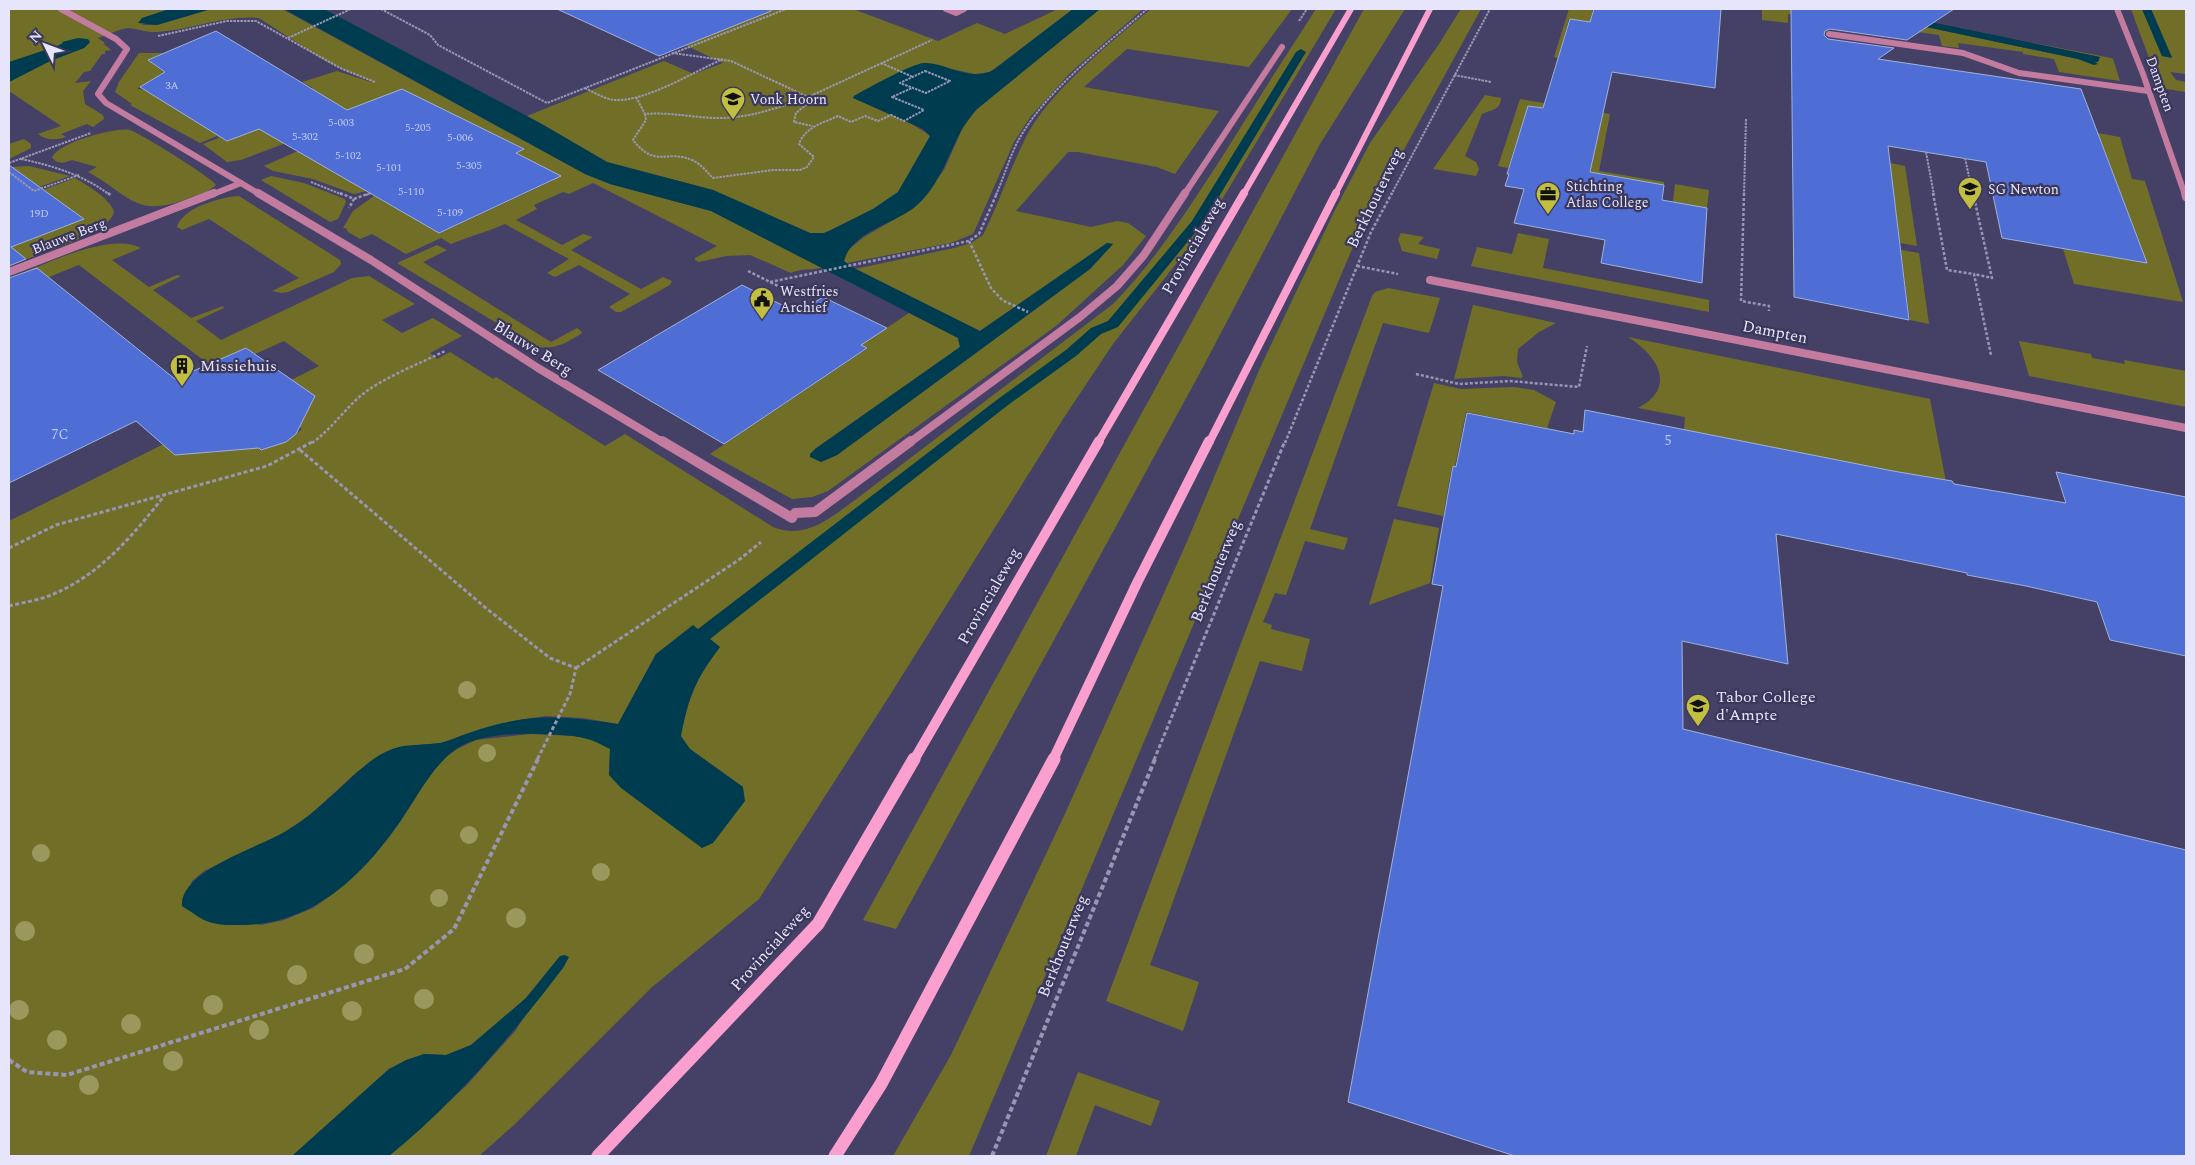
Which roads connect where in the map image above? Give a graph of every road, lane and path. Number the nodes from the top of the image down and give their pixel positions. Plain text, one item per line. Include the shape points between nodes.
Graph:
1 (61, 9) edge
2 (350, 9) edge
3 (381, 9) edge
4 (786, 9) edge
5 (946, 9) edge
6 (964, 9) edge
7 (1146, 9) edge
8 (1351, 9) edge
9 (1430, 9) edge
10 (1490, 9) edge
11 (2116, 9) edge
12 (956, 12) junction
13 (1828, 34) dead end
14 (288, 38) junction
15 (119, 42) junction
16 (1282, 46) dead end
17 (671, 53) junction
18 (723, 59) junction
19 (881, 63) junction
20 (1454, 75) junction
21 (913, 77) junction
22 (375, 82) dead end
23 (1491, 82) dead end
24 (585, 88) junction
25 (912, 88) junction
26 (2148, 91) junction
27 (808, 96) junction
28 (636, 97) junction
29 (645, 114) junction
30 (131, 118) junction
31 (1746, 119) dead end
32 (813, 126) junction
33 (1926, 152) dead end
34 (1965, 158) dead end
35 (21, 159) junction
36 (9, 163) edge
37 (9, 172) edge
38 (80, 175) junction
39 (241, 183) junction
40 (371, 193) dead end
41 (2186, 197) edge
42 (354, 199) dead end
43 (139, 223) junction
44 (969, 241) junction
45 (1357, 266) junction
46 (748, 271) dead end
47 (9, 272) edge
48 (1974, 274) junction
49 (1430, 280) joint
50 (770, 282) junction
51 (800, 297) dead end
52 (1594, 311) junction
53 (1033, 314) dead end
54 (481, 332) junction
55 (1769, 346) junction
56 (1416, 374) dead end
57 (1999, 392) junction
58 (2186, 428) edge
59 (300, 450) junction
60 (164, 496) junction
61 (9, 548) edge
62 (740, 559) dead end
63 (9, 606) edge
64 (576, 668) junction
65 (9, 1060) edge
66 (598, 1156) edge
67 (835, 1156) edge
68 (992, 1156) edge

1 - 15 street
2 - 14 path
3 - 24 path via 430,34 438,45 547,103
4 - 17 path
5 - 12 street
6 - 12 street
7 - 44 path via 1075,72 1040,110 1018,140 980,234
8 - 66 main road, Provincialeweg via 818,924
9 - 67 main road via 1137,583 1041,786 881,1084
10 - 20 path, Berkhouterweg
11 - 26 street, Dampten
12 - 19 path via 955,22 963,26
13 - 26 street via 1962,53 2018,73
14 - 15 path via 256,21 239,20
14 - 22 path via 342,70
15 - 30 street, Blauwe Berg via 127,49 98,94 106,103
16 - 54 street, Blauwe Berg via 1144,255 1117,286 1064,330 815,512 795,513 792,518
17 - 18 path
17 - 24 path
18 - 27 path
18 - 28 path
19 - 21 path
19 - 27 path
20 - 23 path
20 - 45 path, Berkhouterweg via 1371,232
21 - 25 path via 900,82
21 - 25 path via 925,71 950,81 926,93
24 - 28 path via 612,100
25 - 32 path via 892,97 924,110 904,120 891,115 878,121 865,116 851,122 838,116
26 - 41 street, Dampten
27 - 29 path via 777,107 720,118 661,112
27 - 32 path via 808,104 796,114 794,122
28 - 29 path
29 - 32 path via 646,120 633,140 638,148 659,158 693,160 713,178 738,177 771,169 788,172 805,169 814,157 799,144 800,138
30 - 35 path
30 - 39 street, Blauwe Berg
31 - 55 path via 1741,300 1769,306
33 - 48 path via 1948,270
34 - 48 path via 1992,278
35 - 36 path
35 - 38 path, Blauwe Berg
37 - 38 path via 34,191
38 - 43 path, Blauwe Berg via 122,204
39 - 43 street, Blauwe Berg
39 - 54 street, Blauwe Berg via 371,260
40 - 42 path
43 - 47 street, Blauwe Berg
44 - 50 path
44 - 53 path via 992,288 1002,300
45 - 49 path
45 - 68 path, Berkhouterweg
46 - 50 path
48 - 57 path
49 - 52 street, Dampten
50 - 51 path
52 - 55 street, Dampten
52 - 56 path via 1579,388 1510,381 1459,384
54 - 59 path via 371,389 328,430
55 - 57 street, Dampten
57 - 58 street, Dampten
59 - 60 path via 267,466
59 - 64 path via 487,609 550,658
60 - 61 path via 56,525
60 - 63 path via 140,529 92,574 48,597
62 - 64 path
64 - 65 path via 570,694 454,929 405,970 67,1075 27,1072

